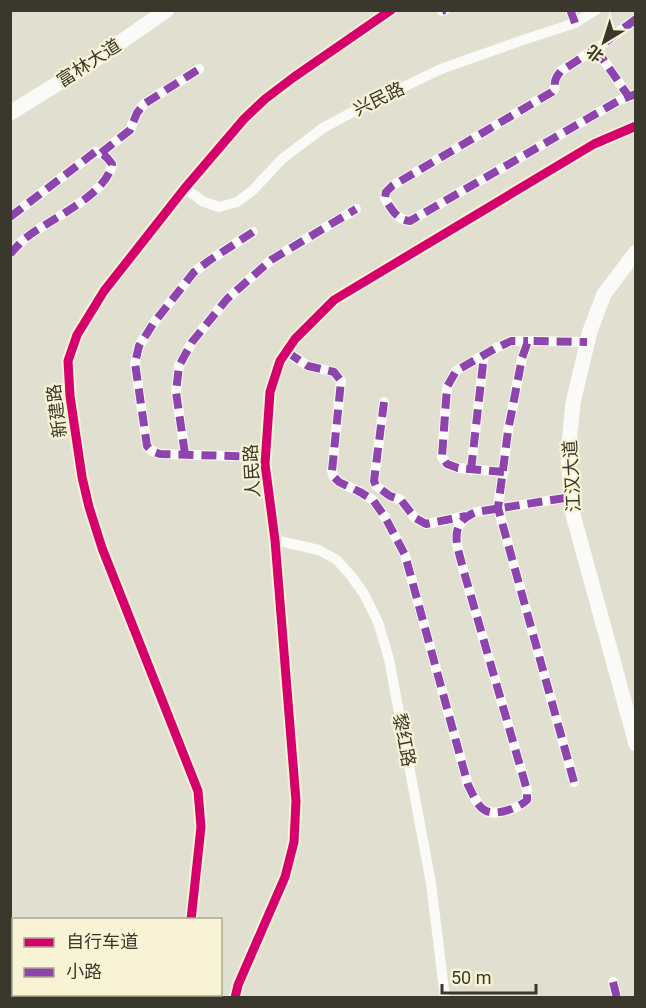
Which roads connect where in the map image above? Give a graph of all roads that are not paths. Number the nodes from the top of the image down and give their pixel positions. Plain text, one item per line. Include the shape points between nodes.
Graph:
1 (167, 10) edge
2 (391, 10) edge
3 (571, 10) edge
4 (596, 10) edge
5 (636, 19) edge
6 (575, 23) junction
7 (596, 49) junction
8 (199, 69) dead end
9 (632, 95) edge
10 (10, 113) edge
11 (636, 126) edge
12 (102, 153) junction
13 (185, 188) junction
14 (356, 209) dead end
15 (10, 217) edge
16 (253, 232) dead end
17 (636, 252) edge
18 (10, 254) edge
19 (528, 341) junction
20 (587, 342) junction
21 (287, 352) junction
22 (484, 355) junction
23 (384, 402) dead end
24 (185, 454) junction
25 (266, 457) junction
26 (471, 470) junction
27 (504, 472) junction
28 (571, 497) junction
29 (498, 508) junction
30 (466, 516) junction
31 (275, 540) junction
32 (636, 744) edge
33 (574, 782) dead end
34 (191, 918) edge
35 (613, 982) dead end
36 (235, 998) edge
37 (445, 998) edge
38 (617, 998) edge

1 - 10 main road, 富林大道
2 - 13 street, 新建路 via 265,99
3 - 6 street
4 - 6 street, 兴民路
5 - 7 street
6 - 13 street, 兴民路 via 441,69 360,108 323,128 282,159 237,202 219,207 202,201
7 - 9 street
7 - 9 street via 561,71 552,92 392,186 385,198 397,216 410,221
8 - 12 street via 144,104 130,130
11 - 21 street, 人民路 via 594,144 334,300
12 - 15 street via 95,152
12 - 18 street via 112,164 99,188 25,238
13 - 34 street, 新建路 via 104,291 77,336 68,361 88,507 198,791 201,827
14 - 24 street via 270,260 227,299 192,342 179,366 176,392
16 - 24 street via 195,272 139,346 135,363 147,447 160,454
17 - 20 main road, 江汉大道 via 604,294
19 - 20 street
19 - 22 street via 511,341
19 - 27 street via 508,431
20 - 28 main road, 江汉大道 via 573,403 568,454
21 - 25 street, 人民路 via 270,392
21 - 30 street via 308,366 334,372 341,381 334,477 373,500 405,555 468,785 481,808 499,812 521,805 527,800 527,790 458,548 456,535
22 - 26 street
22 - 26 street via 456,370 447,387 442,457 447,464
23 - 30 street via 376,486 401,500 415,518 426,524
24 - 25 street
25 - 31 street, 人民路
26 - 27 street
27 - 29 street
28 - 29 street
28 - 32 main road, 江汉大道
29 - 30 street
29 - 33 street
31 - 36 street, 人民路 via 296,801 294,842 285,877
31 - 37 street, 黎红路 via 319,550 336,560 364,594 378,622 389,659 431,883
35 - 38 street

